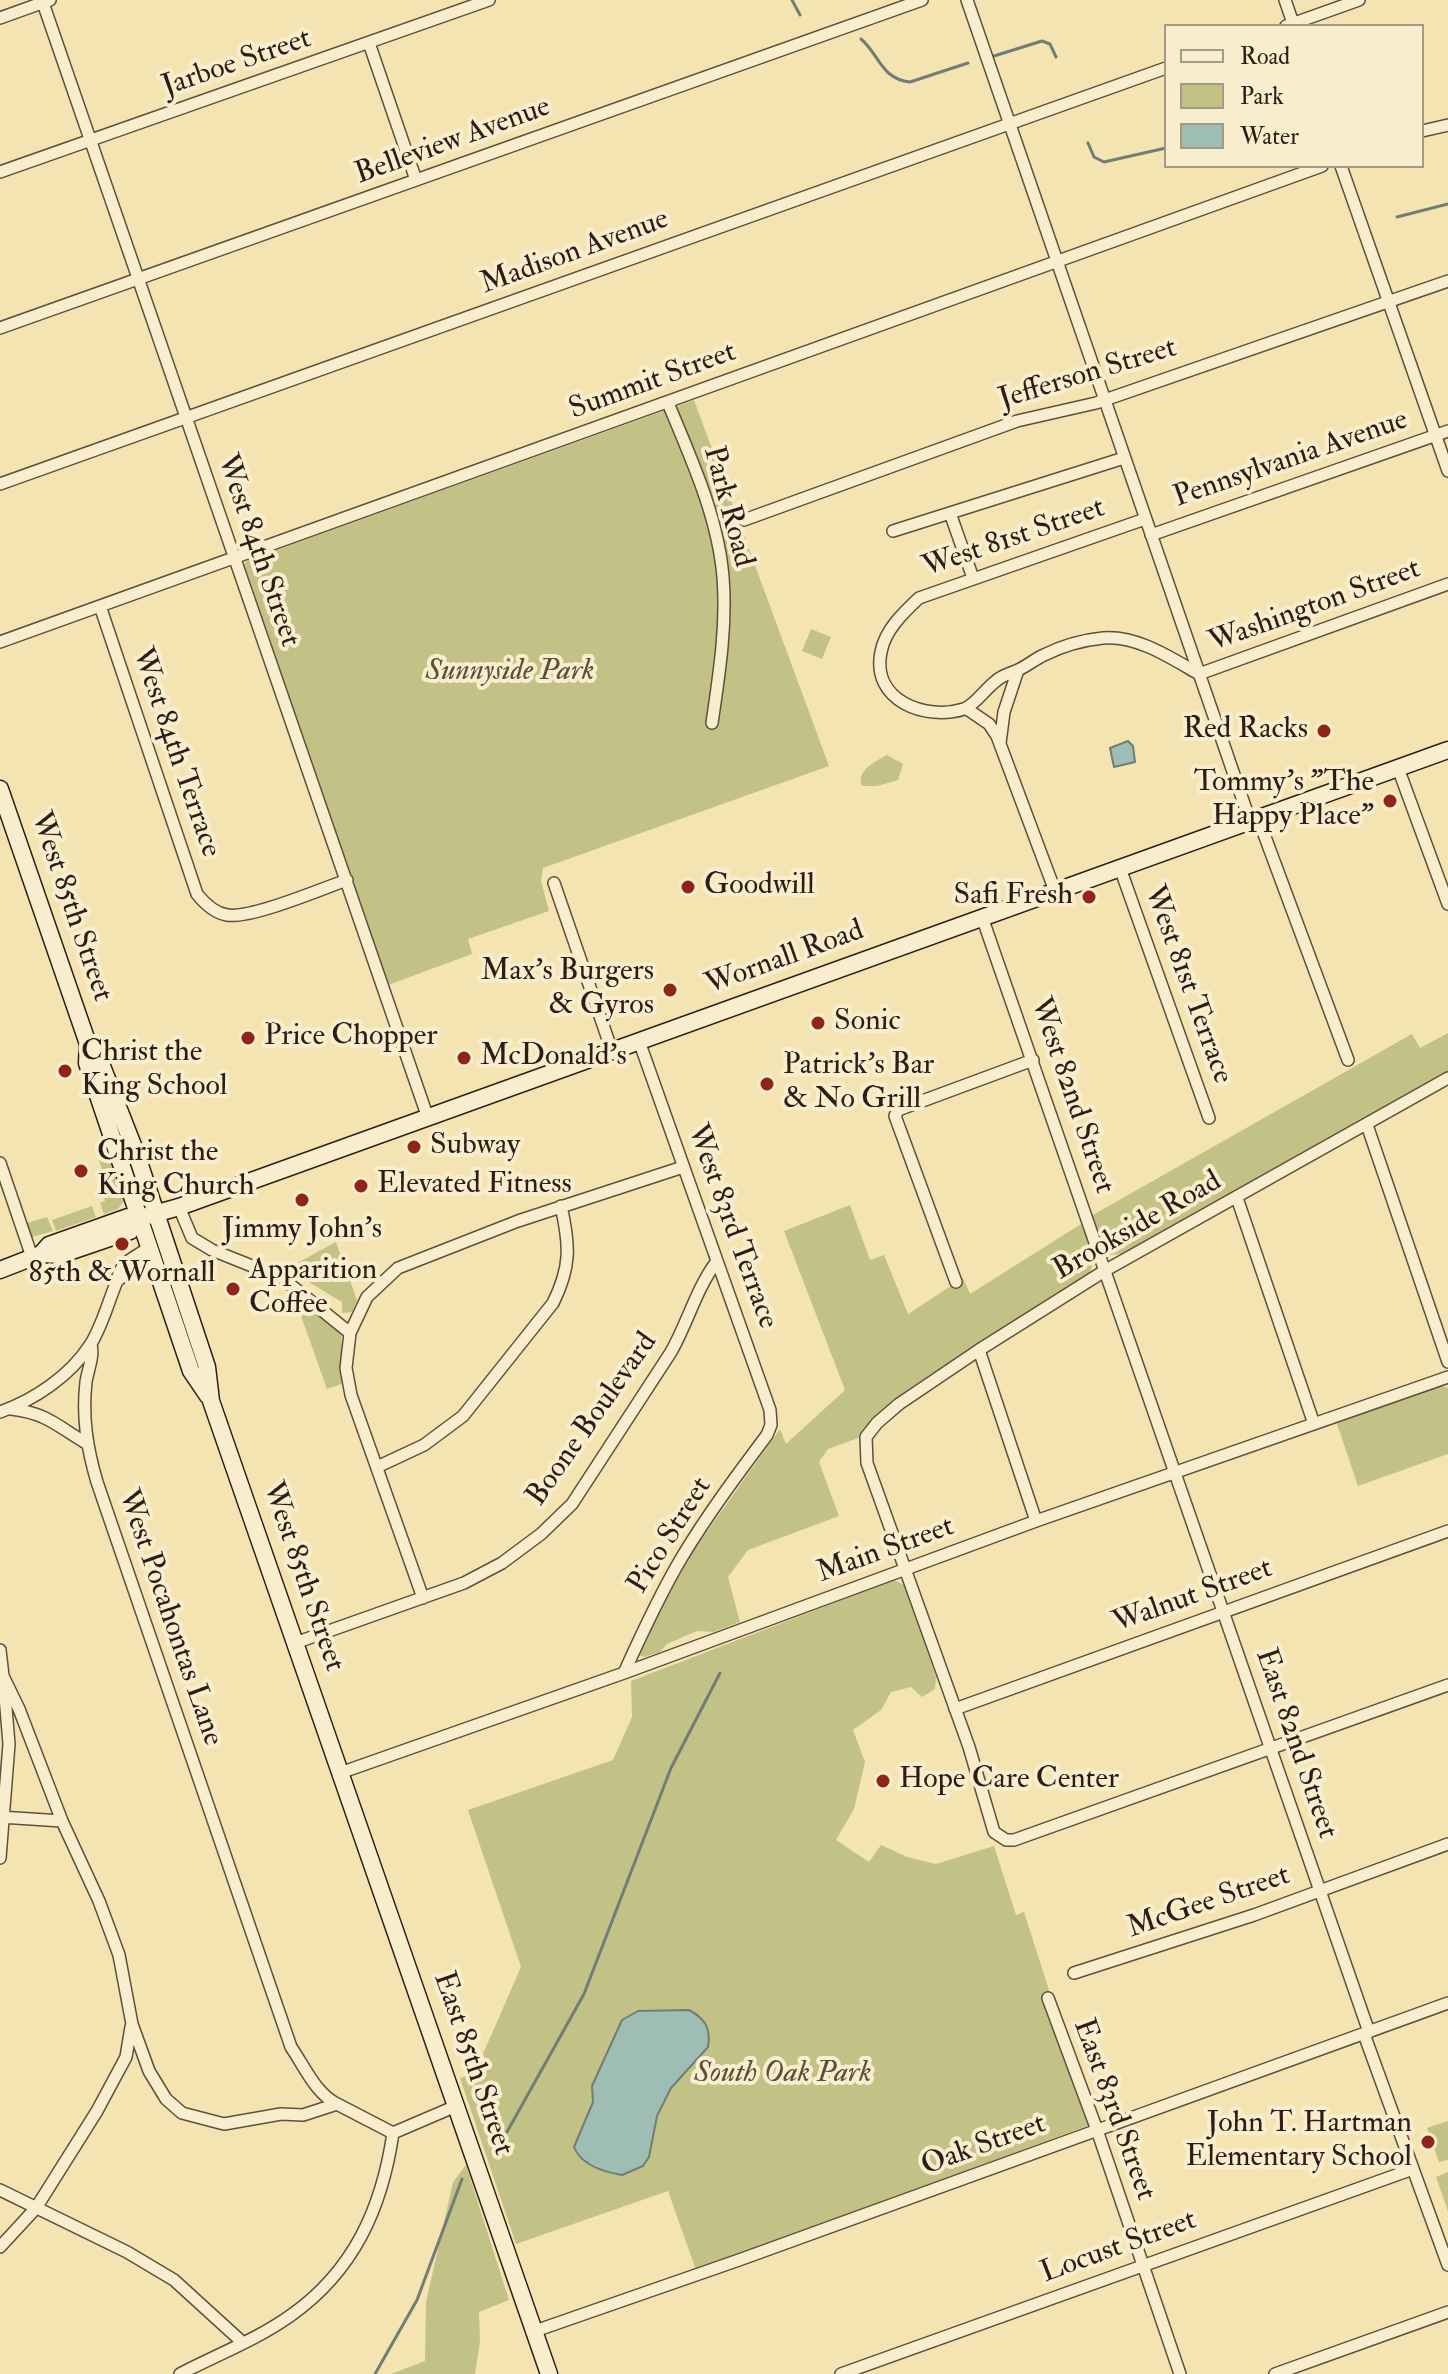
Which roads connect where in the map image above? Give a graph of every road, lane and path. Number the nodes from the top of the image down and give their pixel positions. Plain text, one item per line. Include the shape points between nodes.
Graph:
1 (489, 0) edge
2 (922, 0) edge
3 (967, 0) edge
4 (1285, 0) edge
5 (1359, 0) edge
6 (45, 1) edge
7 (0, 18) edge
8 (1291, 24) edge
9 (1294, 24) edge
10 (369, 43) junction
11 (1164, 69) edge
12 (1009, 124) junction
13 (1448, 125) edge
14 (1424, 131) edge
15 (91, 140) junction
16 (1316, 168) edge
17 (1342, 168) edge
18 (0, 172) edge
19 (416, 180) junction
20 (1056, 261) junction
21 (138, 277) junction
22 (1448, 281) edge
23 (1388, 300) junction
24 (0, 328) edge
25 (1104, 399) junction
26 (668, 403) junction
27 (186, 418) junction
28 (1448, 431) edge
29 (1436, 435) junction
30 (1124, 458) junction
31 (1448, 471) edge
32 (0, 484) edge
33 (950, 513) junction
34 (1145, 519) junction
35 (744, 520) dead end
36 (893, 531) dead end
37 (1151, 535) junction
38 (233, 558) junction
39 (973, 578) junction
40 (1448, 584) edge
41 (100, 606) junction
42 (0, 642) edge
43 (1018, 670) junction
44 (1199, 674) junction
45 (967, 709) junction
46 (712, 723) dead end
47 (1000, 743) junction
48 (1448, 750) edge
49 (1398, 768) junction
50 (0, 789) edge
51 (1254, 820) junction
52 (1120, 868) junction
53 (347, 880) junction
54 (554, 883) dead end
55 (1055, 891) junction
56 (1448, 904) edge
57 (982, 917) junction
58 (639, 1041) junction
59 (612, 1051) junction
60 (1033, 1060) junction
61 (1348, 1060) dead end
62 (1448, 1078) edge
63 (428, 1118) junction
64 (1209, 1118) dead end
65 (1367, 1125) junction
66 (0, 1163) edge
67 (683, 1167) junction
68 (1237, 1198) junction
69 (561, 1206) junction
70 (179, 1207) junction
71 (148, 1216) junction
72 (150, 1247) junction
73 (37, 1256) junction
74 (717, 1261) junction
75 (157, 1268) junction
76 (0, 1270) edge
77 (1106, 1270) junction
78 (117, 1281) junction
79 (956, 1282) dead end
80 (350, 1333) junction
81 (91, 1344) junction
82 (979, 1350) junction
83 (1448, 1362) edge
84 (1448, 1377) edge
85 (211, 1401) junction
86 (4, 1410) edge
87 (1314, 1424) junction
88 (769, 1430) joint
89 (86, 1443) junction
90 (377, 1467) junction
91 (1175, 1472) junction
92 (1036, 1521) junction
93 (1448, 1531) edge
94 (905, 1569) junction
95 (423, 1598) junction
96 (1223, 1611) junction
97 (295, 1643) junction
98 (0, 1650) edge
99 (624, 1673) junction
100 (3, 1676) junction
101 (1448, 1685) edge
102 (955, 1709) junction
103 (1271, 1748) junction
104 (340, 1773) junction
105 (2, 1817) edge
106 (62, 1821) junction
107 (1448, 1844) edge
108 (0, 1858) edge
109 (1320, 1891) junction
110 (1074, 1973) dead end
111 (1048, 1998) dead end
112 (1448, 2003) edge
113 (132, 2024) junction
114 (1366, 2033) junction
115 (337, 2104) junction
116 (456, 2106) junction
117 (1097, 2130) junction
118 (393, 2133) junction
119 (1413, 2169) junction
120 (0, 2190) edge
121 (36, 2208) junction
122 (0, 2247) edge
123 (1142, 2264) junction
124 (1448, 2265) edge
125 (1448, 2312) edge
126 (535, 2331) junction
127 (242, 2342) junction
128 (180, 2374) edge
129 (549, 2374) edge
130 (841, 2374) edge
131 (1180, 2374) edge
132 (1275, 2374) edge

1 - 10 street, Jarboe Street
2 - 19 street, Belleview Avenue
3 - 12 street, West 81st Street
4 - 8 street
5 - 9 street
6 - 7 street
6 - 15 street, West 84th Street
10 - 15 street, Jarboe Street
10 - 19 street
11 - 12 street, Madison Avenue
12 - 20 street, West 81st Street
12 - 27 street, Madison Avenue
13 - 14 street
15 - 18 street, Jarboe Street
15 - 21 street, West 84th Street
16 - 20 street, Summit Street
17 - 23 street
19 - 21 street, Belleview Avenue
20 - 25 street, West 81st Street
20 - 26 street, Summit Street
21 - 24 street, Belleview Avenue
21 - 27 street, West 84th Street
22 - 23 street, Jefferson Street
23 - 25 street, Jefferson Street
23 - 29 street
25 - 30 street, West 81st Street
25 - 35 street, Jefferson Street via 1017,421
26 - 38 street, Summit Street
26 - 46 street, Park Road via 708,506 723,574
27 - 32 street, Madison Avenue
27 - 38 street, West 84th Street
28 - 29 street, Pennsylvania Avenue
29 - 31 street
29 - 37 street, Pennsylvania Avenue
30 - 33 street
30 - 34 street, West 81st Street
33 - 36 street
33 - 39 street
34 - 37 street, West 81st Street
34 - 39 street, West 81st Street
37 - 44 street, West 81st Street
38 - 41 street, Summit Street
38 - 53 street, West 84th Street
39 - 45 street, West 81st Street via 919,598 898,618 880,657 887,688 904,705 937,713
40 - 44 street, Washington Street
41 - 42 street, Summit Street
41 - 53 street, West 84th Terrace via 197,894 213,909 241,916
43 - 44 street via 1076,642 1106,637 1132,642
43 - 45 street via 996,680
43 - 47 street
44 - 51 street, West 81st Street
45 - 47 street via 989,724
47 - 55 street
48 - 49 main road, Wornall Road
49 - 51 main road, Wornall Road
49 - 56 street
50 - 71 main road, West 85th Street via 88,1044 87,1064
51 - 52 main road, Wornall Road
51 - 61 street, West 81st Street
52 - 55 main road, Wornall Road
52 - 64 street, West 81st Terrace
53 - 63 street, West 84th Street
54 - 59 street
55 - 57 main road, Wornall Road
57 - 58 main road, Wornall Road
57 - 60 street, West 82nd Street
58 - 59 main road, Wornall Road
58 - 67 street, West 83rd Terrace
59 - 63 main road, Wornall Road
60 - 77 street, West 82nd Street
60 - 79 street via 918,1101 895,1116
62 - 65 street, Brookside Road
63 - 70 main road, Wornall Road
65 - 68 street, Brookside Road
65 - 83 street
66 - 73 street
67 - 69 street
67 - 74 street, West 83rd Terrace
68 - 77 street, Brookside Road
68 - 87 street
69 - 80 street via 398,1268 367,1297
69 - 90 street via 568,1263 553,1303 463,1416 424,1445
70 - 71 main road, Wornall Road
70 - 80 street via 192,1238 282,1278
71 - 72 main road, West 85th Street
71 - 73 main road, Wornall Road via 130,1231 60,1255
71 - 85 main road, West 85th Street via 207,1367
72 - 75 main road, West 85th Street
72 - 78 street via 123,1264
73 - 76 main road, Wornall Road
74 - 88 street, West 83rd Terrace via 770,1410
74 - 95 street, Boone Boulevard via 671,1352 572,1504 502,1563
75 - 78 street via 133,1267
75 - 85 main road, West 85th Street via 191,1371
77 - 82 street, Brookside Road
77 - 91 street, West 82nd Street
78 - 81 street
80 - 90 street via 346,1368 351,1395
81 - 86 street via 35,1396
81 - 89 street, West Pocahontas Lane
82 - 92 street
82 - 94 street, Brookside Road via 899,1404 866,1437 867,1463
84 - 87 street, Main Street
85 - 97 main road, West 85th Street
86 - 89 street via 32,1411
87 - 91 street, Main Street
88 - 99 street, Pico Street via 681,1558
89 - 115 street, West Pocahontas Lane via 291,2047 328,2100
90 - 95 street
91 - 92 street, Main Street
91 - 96 street, East 82nd Street
92 - 94 street, Main Street
93 - 96 street, Walnut Street
94 - 99 street, Main Street
94 - 102 street
95 - 97 street, Boone Boulevard
96 - 102 street, Walnut Street
96 - 103 street, East 82nd Street
97 - 104 main road, West 85th Street
98 - 100 street
99 - 104 street, Main Street
100 - 105 street via 9,1744
100 - 106 street
101 - 103 street
102 - 103 street via 994,1832 1014,1840
103 - 109 street, East 82nd Street
104 - 116 main road, East 85th Street
105 - 106 street
105 - 108 street
106 - 113 street via 119,1955
107 - 109 street, McGee Street
109 - 110 street, McGee Street
109 - 114 street, East 82nd Street
111 - 117 street, East 83rd Street
112 - 114 street, Oak Street
113 - 115 street via 149,2071 182,2113 224,2124 303,2115
113 - 121 street via 126,2057 110,2088
114 - 117 street, Oak Street
114 - 119 street, East 82nd Street
115 - 118 street, West Pocahontas Lane
116 - 118 street
116 - 126 main road, East 85th Street
117 - 123 street, East 83rd Street
117 - 126 street, Oak Street
118 - 127 street via 376,2207 340,2269 290,2316
119 - 123 street, Locust Street
119 - 124 street, East 82nd Street
120 - 121 street
121 - 122 street
121 - 127 street via 174,2280
123 - 130 street, Locust Street
123 - 131 street, East 83rd Street
125 - 132 street
126 - 129 main road, East 85th Street
127 - 128 street

